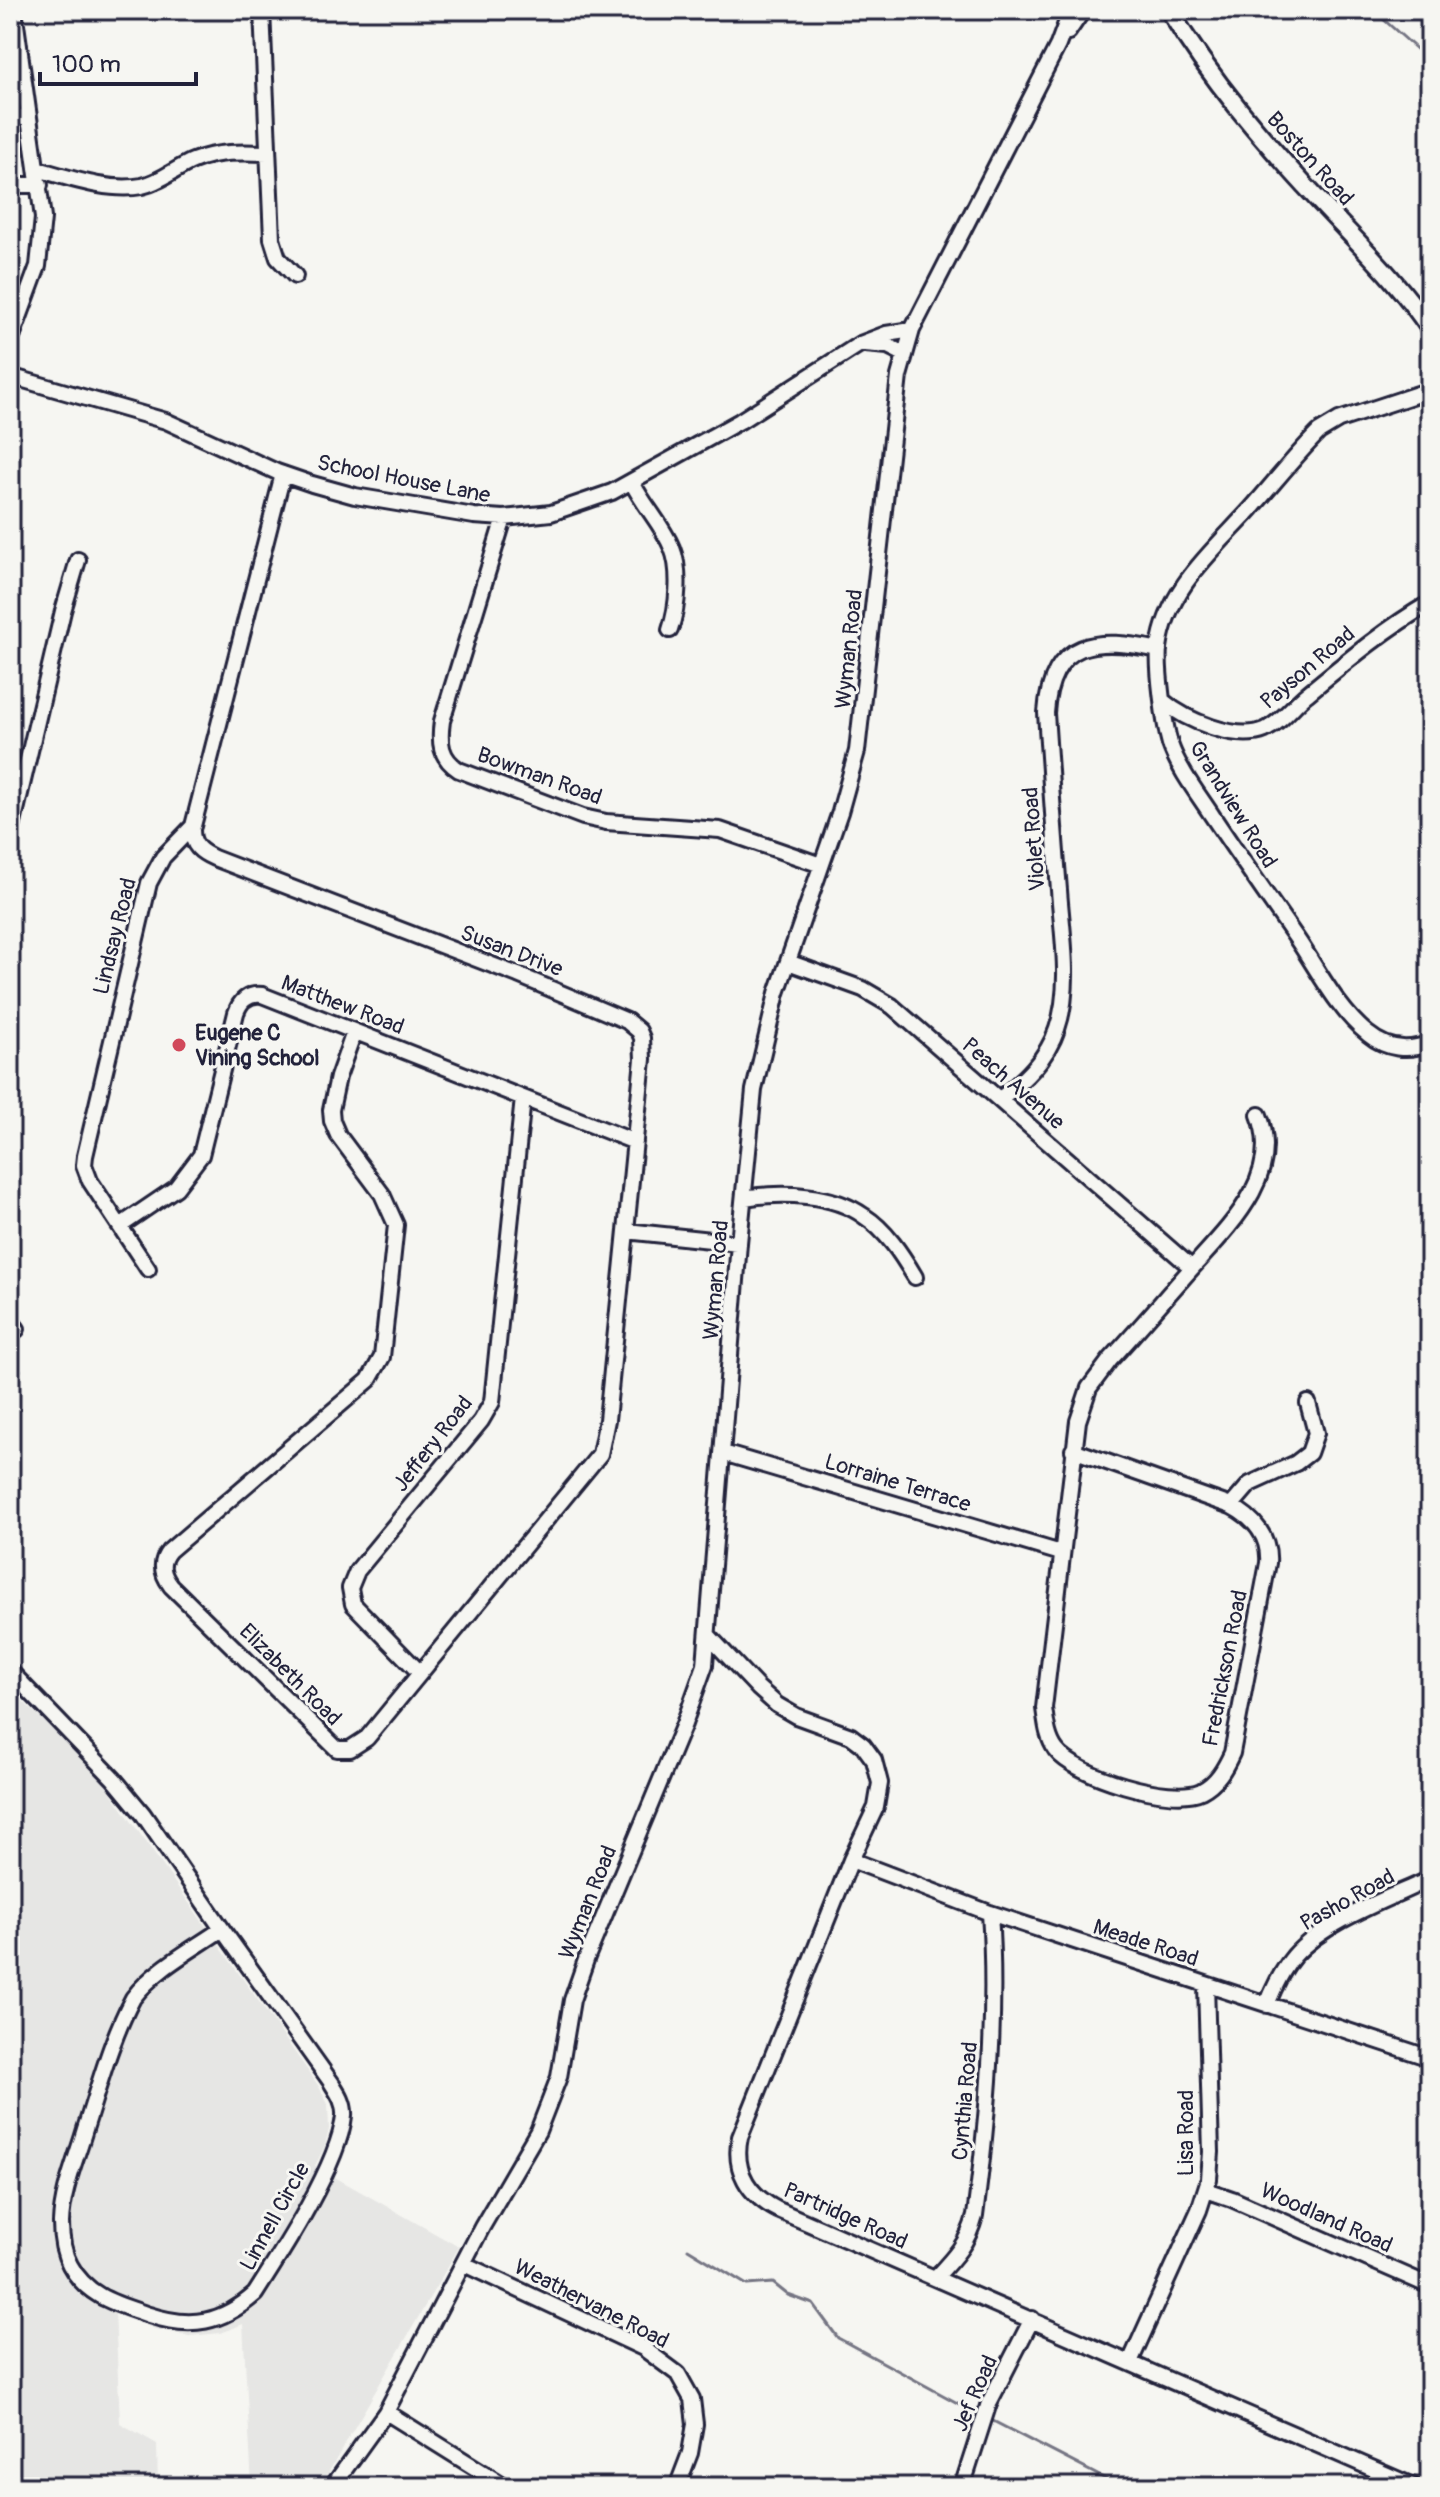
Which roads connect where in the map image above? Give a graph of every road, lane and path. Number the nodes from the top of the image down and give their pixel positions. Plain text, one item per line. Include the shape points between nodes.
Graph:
1 (14, 10) edge
2 (262, 10) edge
3 (1071, 10) edge
4 (1083, 10) edge
5 (1169, 10) edge
6 (1058, 45) junction
7 (10, 117) edge
8 (29, 117) junction
9 (268, 153) junction
10 (37, 169) junction
11 (10, 185) edge
12 (40, 185) junction
13 (295, 276) dead end
14 (1428, 323) edge
15 (912, 330) junction
16 (10, 342) edge
17 (860, 344) junction
18 (904, 354) junction
19 (10, 376) edge
20 (1430, 390) edge
21 (283, 474) junction
22 (632, 482) junction
23 (504, 518) junction
24 (78, 560) dead end
25 (1430, 603) edge
26 (670, 630) dead end
27 (1159, 650) junction
28 (1163, 701) junction
29 (15, 792) edge
30 (192, 830) junction
31 (10, 836) edge
32 (821, 865) junction
33 (788, 962) junction
34 (354, 1032) junction
35 (1430, 1043) edge
36 (523, 1098) junction
37 (1000, 1099) junction
38 (1259, 1115) dead end
39 (635, 1142) junction
40 (744, 1198) junction
41 (120, 1226) junction
42 (626, 1231) junction
43 (739, 1243) junction
44 (1192, 1268) junction
45 (148, 1269) dead end
46 (915, 1277) dead end
47 (1308, 1403) dead end
48 (1073, 1450) junction
49 (723, 1453) junction
50 (1231, 1506) junction
51 (1061, 1553) junction
52 (708, 1635) junction
53 (10, 1671) edge
54 (420, 1673) junction
55 (851, 1860) junction
56 (1430, 1879) edge
57 (990, 1913) junction
58 (222, 1929) junction
59 (1206, 1985) junction
60 (1267, 2005) junction
61 (1430, 2058) edge
62 (1206, 2190) junction
63 (464, 2264) junction
64 (935, 2278) junction
65 (1430, 2286) edge
66 (1032, 2319) junction
67 (1130, 2362) junction
68 (386, 2412) junction
69 (332, 2487) edge
70 (506, 2487) edge
71 (677, 2487) edge
72 (962, 2487) edge
73 (1415, 2487) edge

1 - 8 street
2 - 9 street
3 - 6 street, Wyman Road
4 - 6 street, Wyman Road
5 - 14 main road, Boston Road via 1269,146
6 - 15 street, Wyman Road
7 - 8 street
8 - 10 street
9 - 10 street via 206,156 141,186 96,184
9 - 13 street via 274,249
10 - 12 street
11 - 12 street
12 - 16 street via 42,249
15 - 17 street, School House Lane
15 - 18 street, Wyman Road
17 - 18 street via 888,346
17 - 22 street, School House Lane
18 - 32 street, Wyman Road via 861,731
19 - 21 street, School House Lane via 166,421
20 - 27 street, Grandview Road via 1334,422 1319,432 1188,578 1167,617
21 - 23 street, School House Lane via 355,496
21 - 30 street
22 - 23 street, School House Lane via 565,510
22 - 26 street via 673,549 676,596
23 - 32 street, Bowman Road via 442,721 441,745 447,760 459,770 583,817 720,830
24 - 29 street
25 - 28 street, Payson Road via 1361,648 1267,729 1240,733 1217,728 1189,720
27 - 28 street, Grandview Road
27 - 37 street, Violet Road via 1106,642 1081,647 1062,660 1050,684 1046,713 1064,1001 1047,1051
28 - 35 street, Grandview Road via 1171,744 1186,775 1347,1012 1382,1043 1408,1049
29 - 31 street
30 - 39 street, Susan Drive via 194,843 214,858 602,1009 635,1027 643,1046
30 - 41 street, Lindsay Road via 163,857 149,883 85,1156 90,1181
32 - 33 street, Wyman Road
33 - 37 street, Peach Avenue via 863,989 892,1006
33 - 40 street, Wyman Road via 760,1054
34 - 36 street, Matthew Road
34 - 41 street, Matthew Road via 262,995 245,999 236,1013 201,1155 176,1188
34 - 54 street, Elizabeth Road via 331,1110 338,1135 382,1194 396,1225 382,1357 369,1380 169,1551 162,1570 171,1586 337,1749 350,1749 367,1738
36 - 39 street, Matthew Road
36 - 54 street, Jeffery Road via 492,1402 357,1571 350,1588 356,1610
37 - 44 street, Peach Avenue
38 - 44 street, Fredrickson Road via 1266,1134 1260,1174 1227,1231
39 - 42 street, Susan Drive
40 - 43 street, Wyman Road
40 - 46 street via 806,1197 851,1209 878,1227
41 - 45 street, Lindsay Road
42 - 43 street
42 - 54 street, Elizabeth Road via 600,1454
43 - 49 street, Wyman Road
44 - 48 street, Fredrickson Road via 1095,1378 1080,1409
47 - 50 street via 1316,1433 1309,1453 1250,1484
48 - 50 street, Fredrickson Road
48 - 51 street, Fredrickson Road
49 - 51 street, Lorraine Terrace
49 - 52 street, Wyman Road
50 - 51 street, Fredrickson Road via 1264,1537 1268,1563 1232,1753 1225,1769 1200,1791 1184,1795 1137,1788 1079,1768 1054,1748 1044,1708
52 - 55 street, Partridge Road via 777,1705 851,1736 869,1752 879,1771 879,1794
52 - 63 street, Wyman Road via 696,1692 572,2000 559,2077 527,2151
53 - 58 street, Linnell Circle via 136,1806
55 - 57 street, Meade Road
55 - 64 street, Partridge Road via 742,2130 738,2165 747,2185 764,2202
56 - 60 street, Pasho Road via 1312,1941 1284,1970
57 - 59 street, Meade Road
57 - 64 street, Cynthia Road via 992,2034 975,2216 959,2253
58 - 58 street, Linnell Circle via 133,1998 96,2095 64,2196 61,2224 69,2263 96,2295 117,2306 184,2322 221,2318 255,2294 320,2182 344,2115 331,2082
59 - 60 street, Meade Road
59 - 62 street, Lisa Road via 1211,2152
60 - 61 street, Meade Road
62 - 65 street, Woodland Road
62 - 67 street, Lisa Road
63 - 68 street, Wyman Road
63 - 71 street, Weathervane Road via 643,2348 678,2374 692,2399 695,2424
64 - 66 street, Partridge Road
66 - 67 street, Partridge Road
66 - 72 street, Jef Road via 989,2403
67 - 73 street, Partridge Road
68 - 69 street, Wyman Road
68 - 70 street

